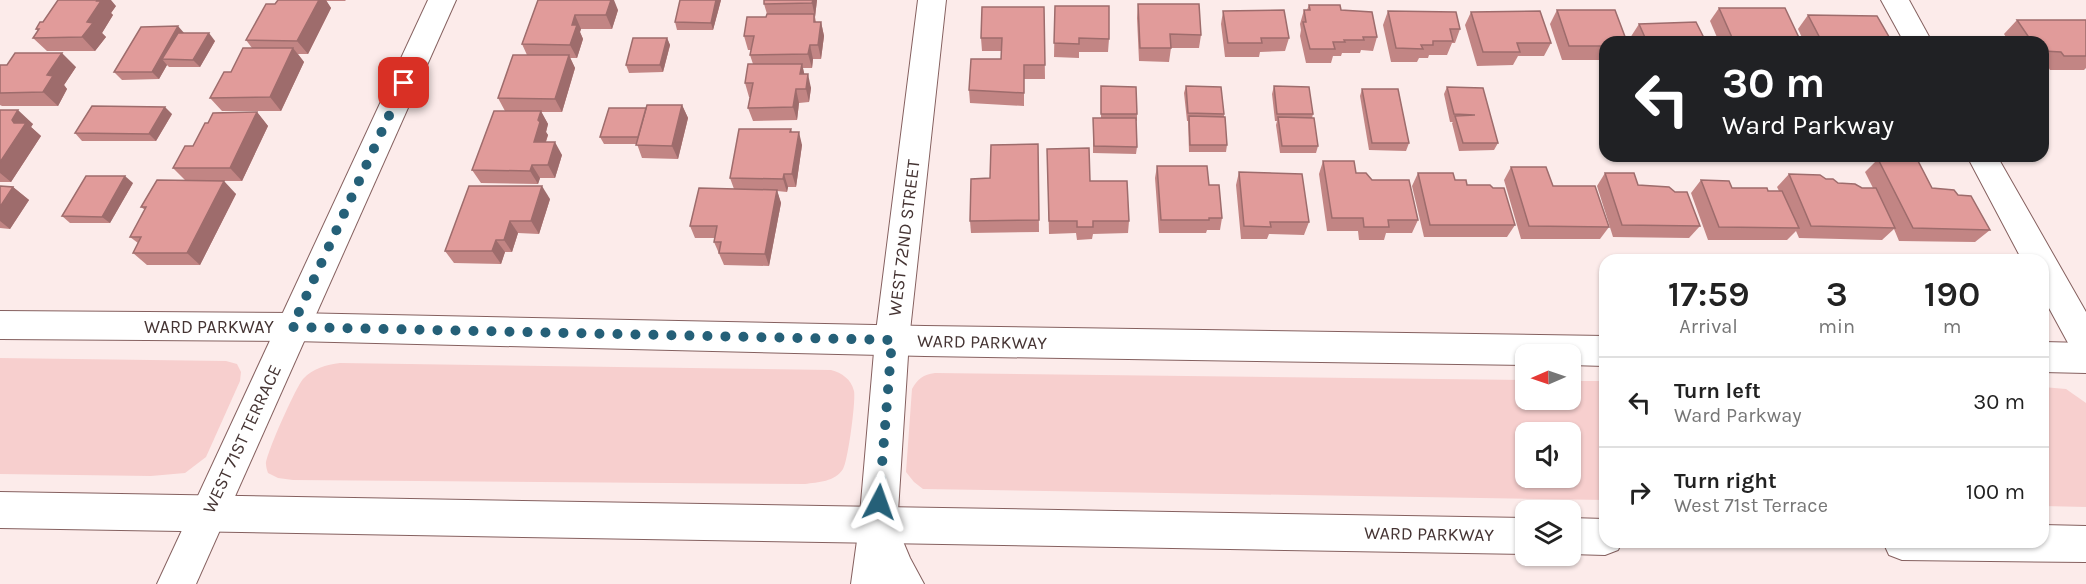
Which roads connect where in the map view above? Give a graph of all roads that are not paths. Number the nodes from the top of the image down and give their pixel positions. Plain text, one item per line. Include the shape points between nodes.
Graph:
1 (442, 0) edge
2 (932, 0) edge
3 (1895, 0) edge
4 (1915, 36) edge
5 (1985, 162) edge
6 (2036, 254) edge
7 (2049, 277) edge
8 (0, 325) edge
9 (292, 327) junction
10 (892, 340) junction
11 (2086, 344) edge
12 (1599, 351) edge
13 (2049, 357) edge
14 (2086, 358) edge
15 (0, 510) edge
16 (207, 515) junction
17 (878, 526) junction
18 (1515, 536) edge
19 (1581, 536) edge
20 (1599, 537) edge
21 (2049, 544) edge
22 (2086, 544) edge
23 (176, 584) edge
24 (870, 584) edge
25 (905, 584) edge

1 - 9 main road, WEST 71ST TERRACE
2 - 10 main road, WEST 72ND STREET
3 - 4 main road
5 - 6 main road
7 - 11 main road
8 - 9 main road, WARD PARKWAY
9 - 10 main road, WARD PARKWAY
9 - 16 main road, WEST 71ST TERRACE
10 - 12 main road, WARD PARKWAY
10 - 17 main road, WEST 72ND STREET
13 - 14 main road
15 - 16 main road, WARD PARKWAY
16 - 17 main road, WARD PARKWAY
16 - 23 main road, WEST 71ST TERRACE
17 - 18 main road, WARD PARKWAY
17 - 24 main road, WEST 72ND STREET
17 - 25 main road
19 - 20 main road
21 - 22 main road

